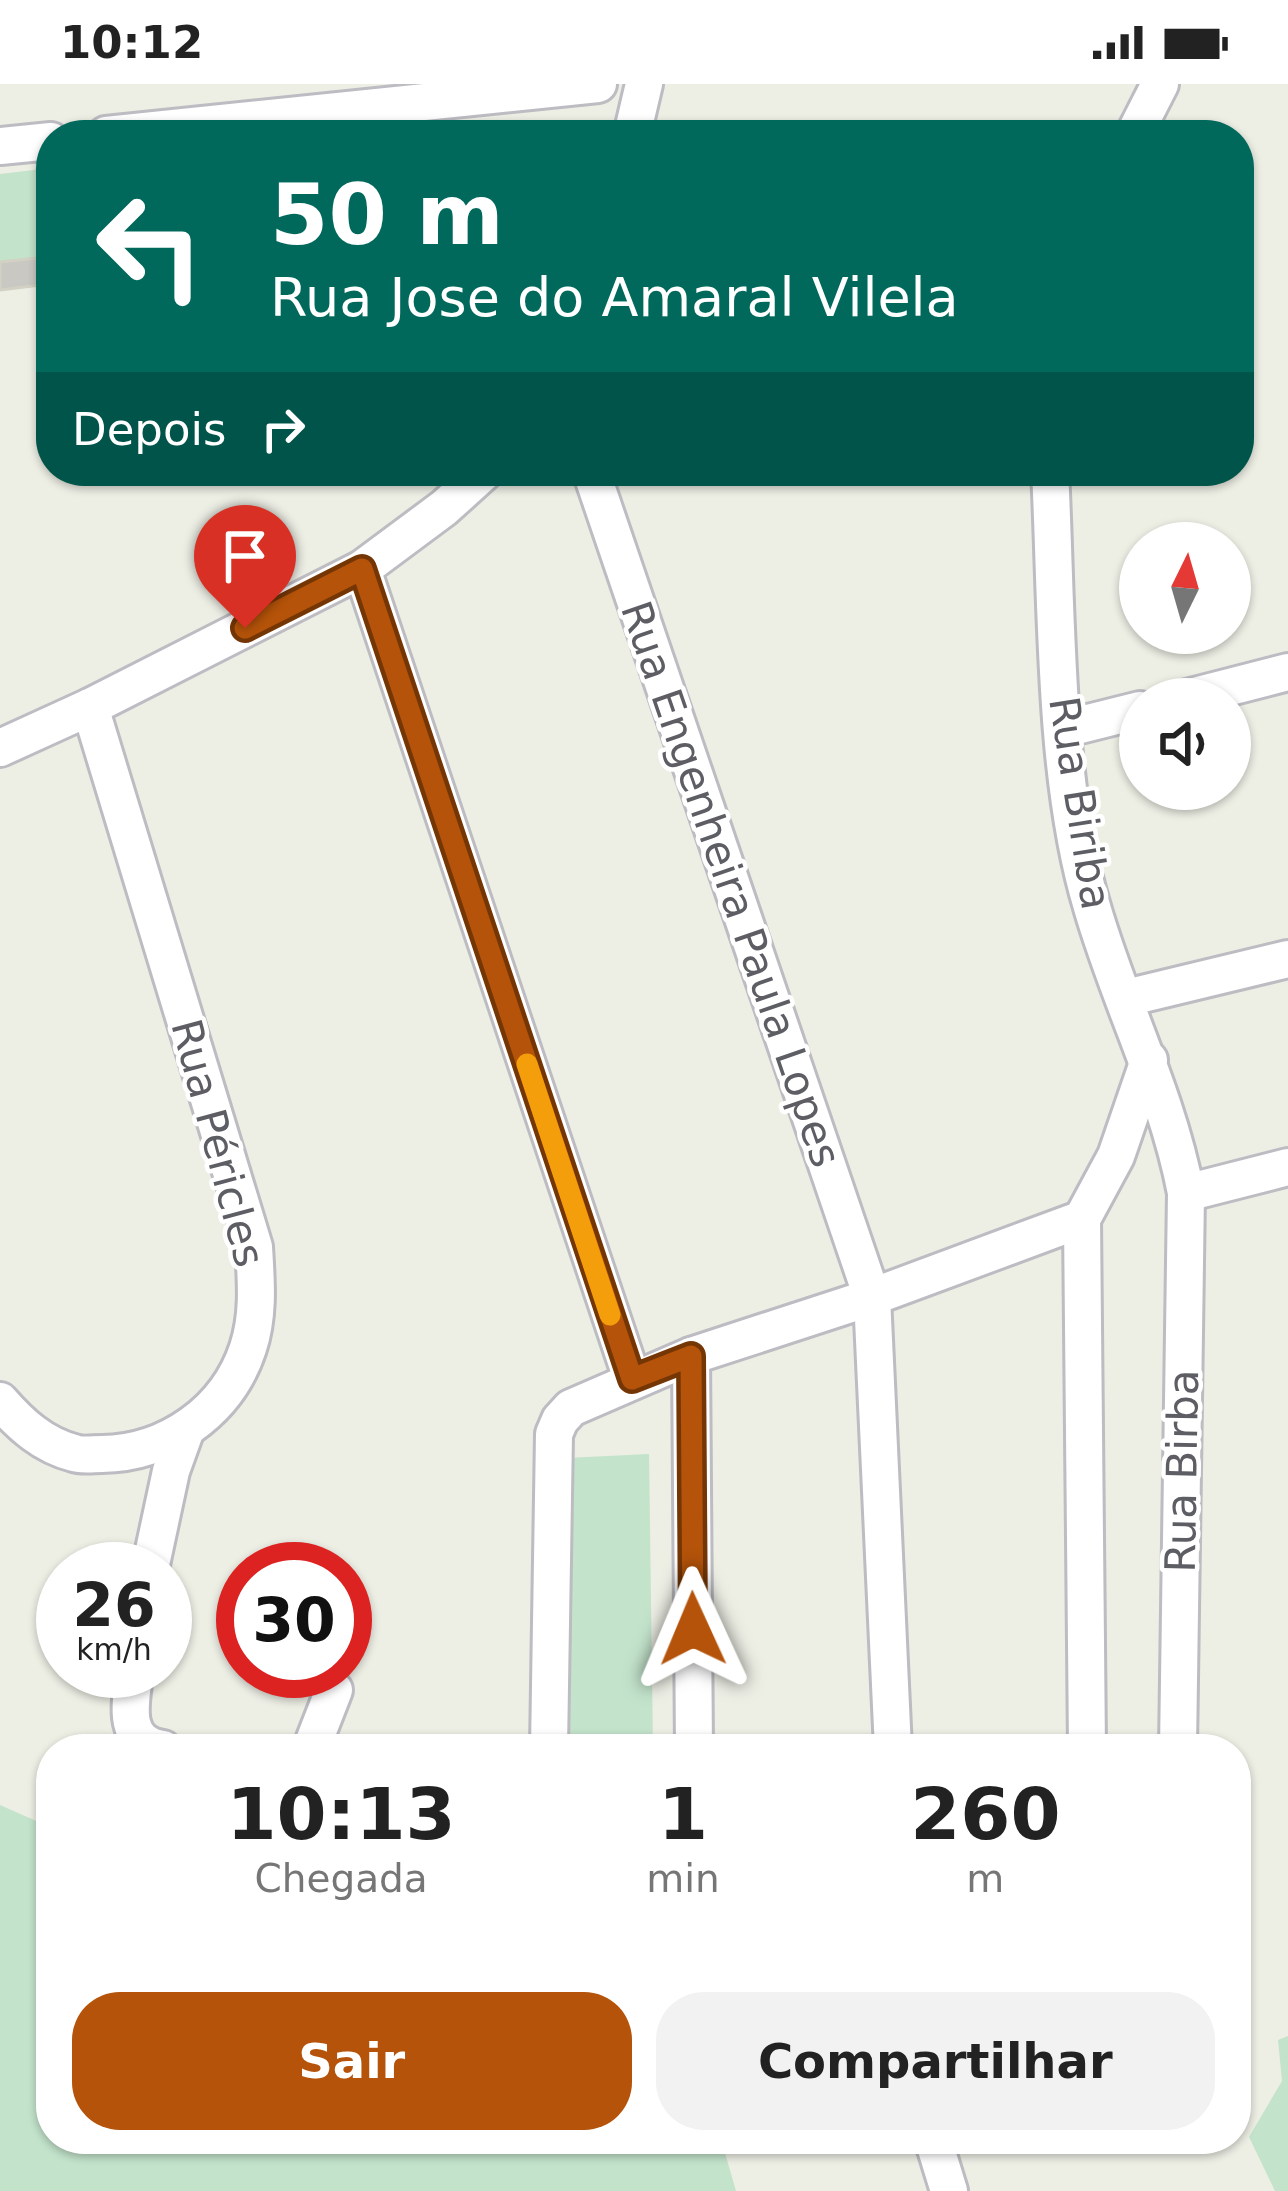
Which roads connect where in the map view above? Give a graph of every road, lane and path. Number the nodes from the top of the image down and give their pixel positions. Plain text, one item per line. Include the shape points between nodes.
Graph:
1 (598, 84) edge
2 (644, 84) edge
3 (1160, 84) edge
4 (251, 120) edge
5 (636, 120) edge
6 (1142, 120) edge
7 (36, 142) edge
8 (0, 146) edge
9 (468, 486) edge
10 (596, 486) edge
11 (1051, 486) edge
12 (362, 569) junction
13 (1288, 672) edge
14 (1251, 682) edge
15 (90, 707) junction
16 (1119, 715) edge
17 (1064, 729) junction
18 (0, 748) edge
19 (1288, 959) edge
20 (1126, 998) junction
21 (1148, 1060) junction
22 (1288, 1167) edge
23 (1186, 1193) junction
24 (1082, 1219) junction
25 (872, 1298) junction
26 (691, 1356) junction
27 (632, 1379) junction
28 (0, 1401) edge
29 (185, 1432) junction
30 (156, 1542) edge
31 (132, 1698) edge
32 (331, 1698) edge
33 (135, 1734) edge
34 (317, 1734) edge
35 (550, 1734) edge
36 (694, 1734) edge
37 (892, 1734) edge
38 (1087, 1734) edge
39 (1178, 1734) edge
40 (938, 2154) edge
41 (949, 2191) edge

1 - 4 street
2 - 5 street
3 - 6 street
7 - 8 street
9 - 12 street
10 - 25 street, Rua Engenheira Paula Lopes
11 - 17 street, Rua Biriba
12 - 15 street
12 - 27 street
13 - 14 street
15 - 18 street
15 - 29 street, Rua Péricles via 254,1247 248,1349 224,1394
16 - 17 street
17 - 20 street, Rua Biriba via 1091,907
19 - 20 street
20 - 21 street, Rua Biriba
21 - 23 street, Rua Biriba
21 - 24 street via 1116,1156
22 - 23 street
23 - 39 street, Rua Birba
24 - 25 street
24 - 38 street
25 - 26 street
25 - 37 street, Rua Engenheira Paula Lopes
26 - 27 street
26 - 36 street
27 - 35 street via 571,1408 554,1434
28 - 29 street, Rua Péricles via 26,1431 75,1454 130,1453
29 - 30 street
31 - 33 street
32 - 34 street
40 - 41 street

